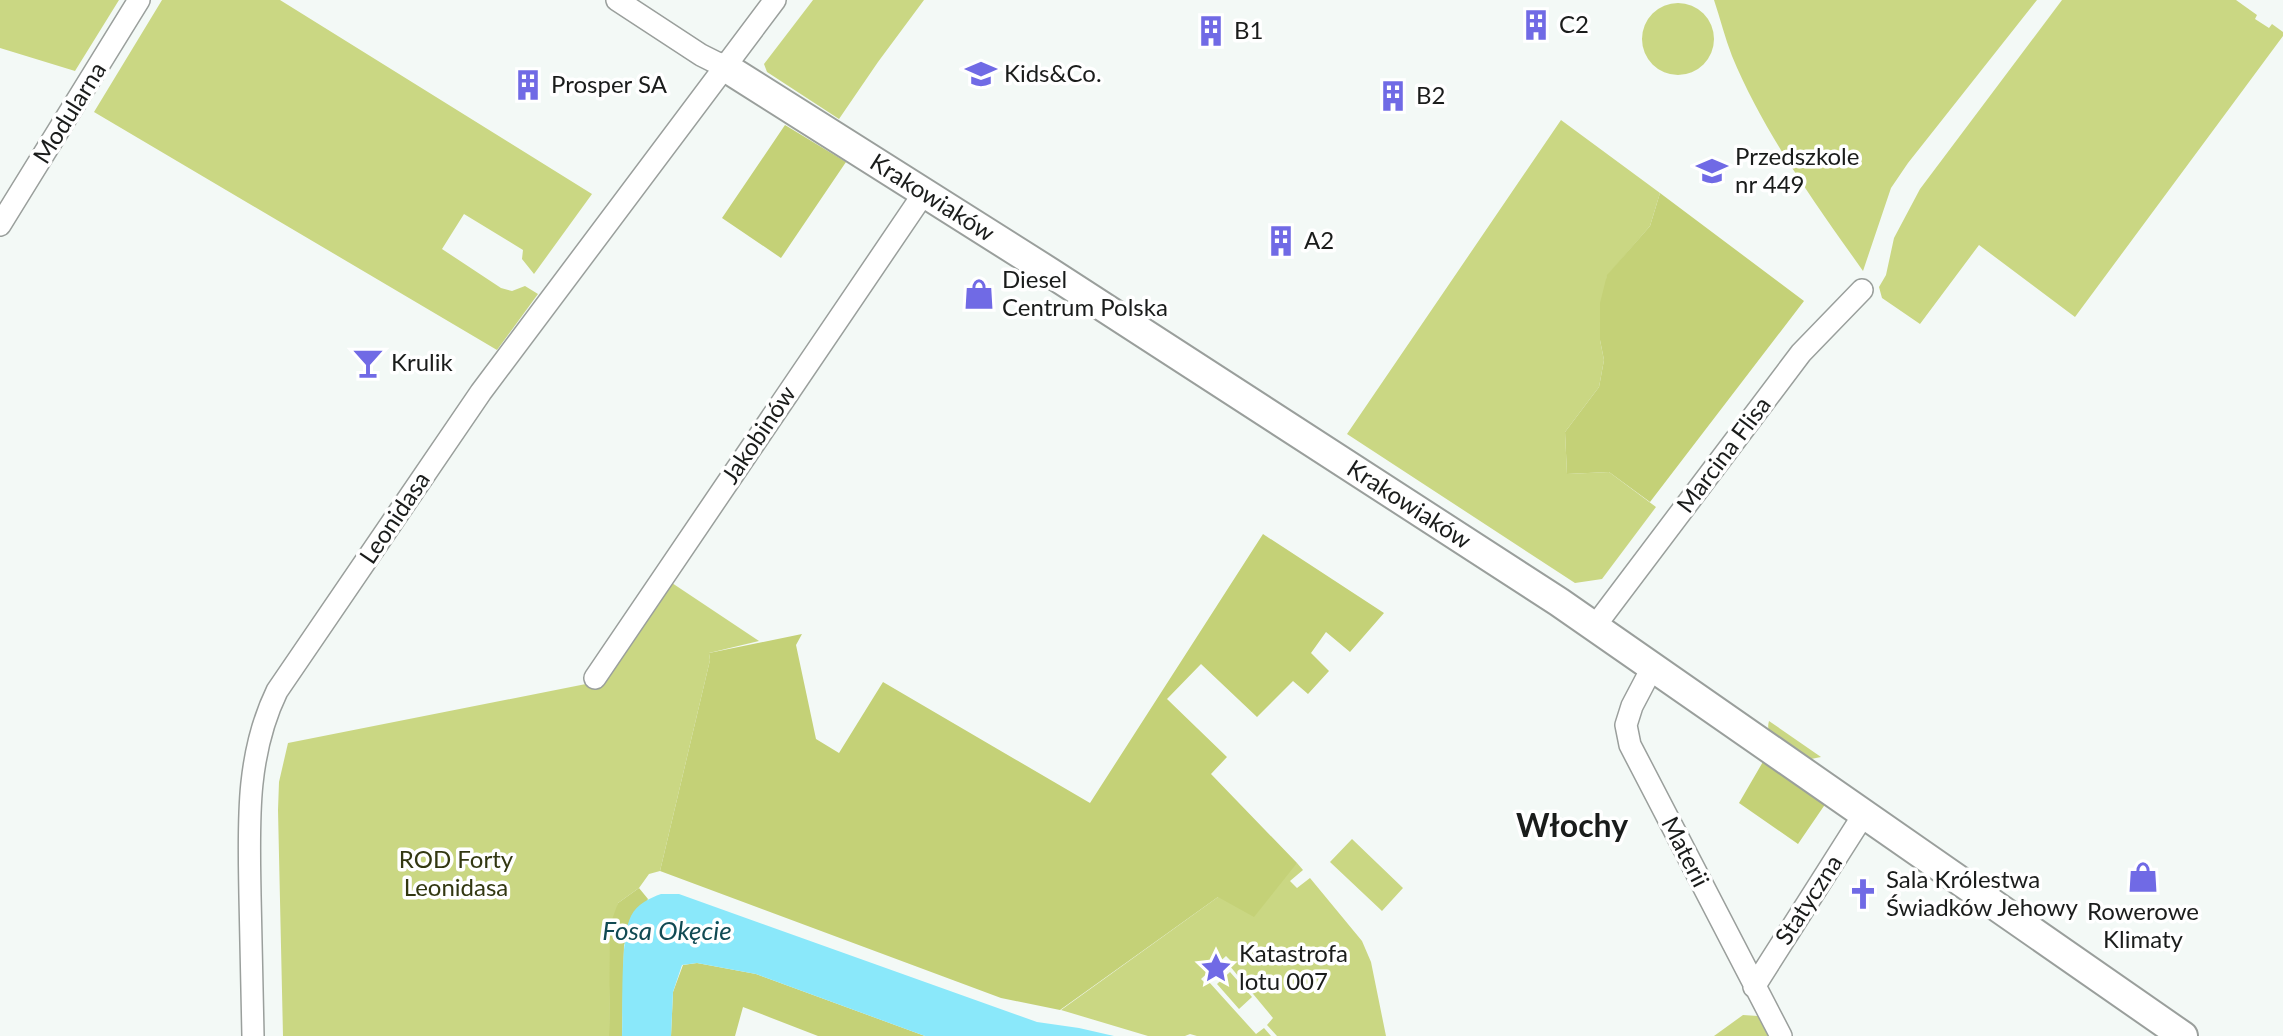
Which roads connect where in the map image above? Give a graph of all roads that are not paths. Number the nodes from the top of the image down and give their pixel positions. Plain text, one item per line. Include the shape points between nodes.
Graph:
1 (139, 0) edge
2 (617, 0) edge
3 (775, 0) edge
4 (725, 67) junction
5 (924, 193) junction
6 (0, 225) edge
7 (1861, 290) dead end
8 (1595, 626) junction
9 (1653, 666) junction
10 (595, 678) dead end
11 (1864, 814) junction
12 (1754, 987) junction
13 (253, 1036) edge
14 (1781, 1036) edge
15 (2183, 1036) edge

1 - 6 street, Modularna
2 - 4 street, Krakowiaków
3 - 4 street, Leonidasa
4 - 5 street, Krakowiaków
4 - 13 street, Leonidasa via 488,384 274,698 259,738 250,789
5 - 8 street, Krakowiaków
5 - 10 street, Jakobinów
7 - 8 street, Marcina Flisa via 1801,354
8 - 9 street, Krakowiaków
9 - 11 street, Krakowiaków
9 - 12 street, Materii via 1632,706 1626,736
11 - 12 street, Statyczna
11 - 15 street, Krakowiaków
12 - 14 street, Materii

